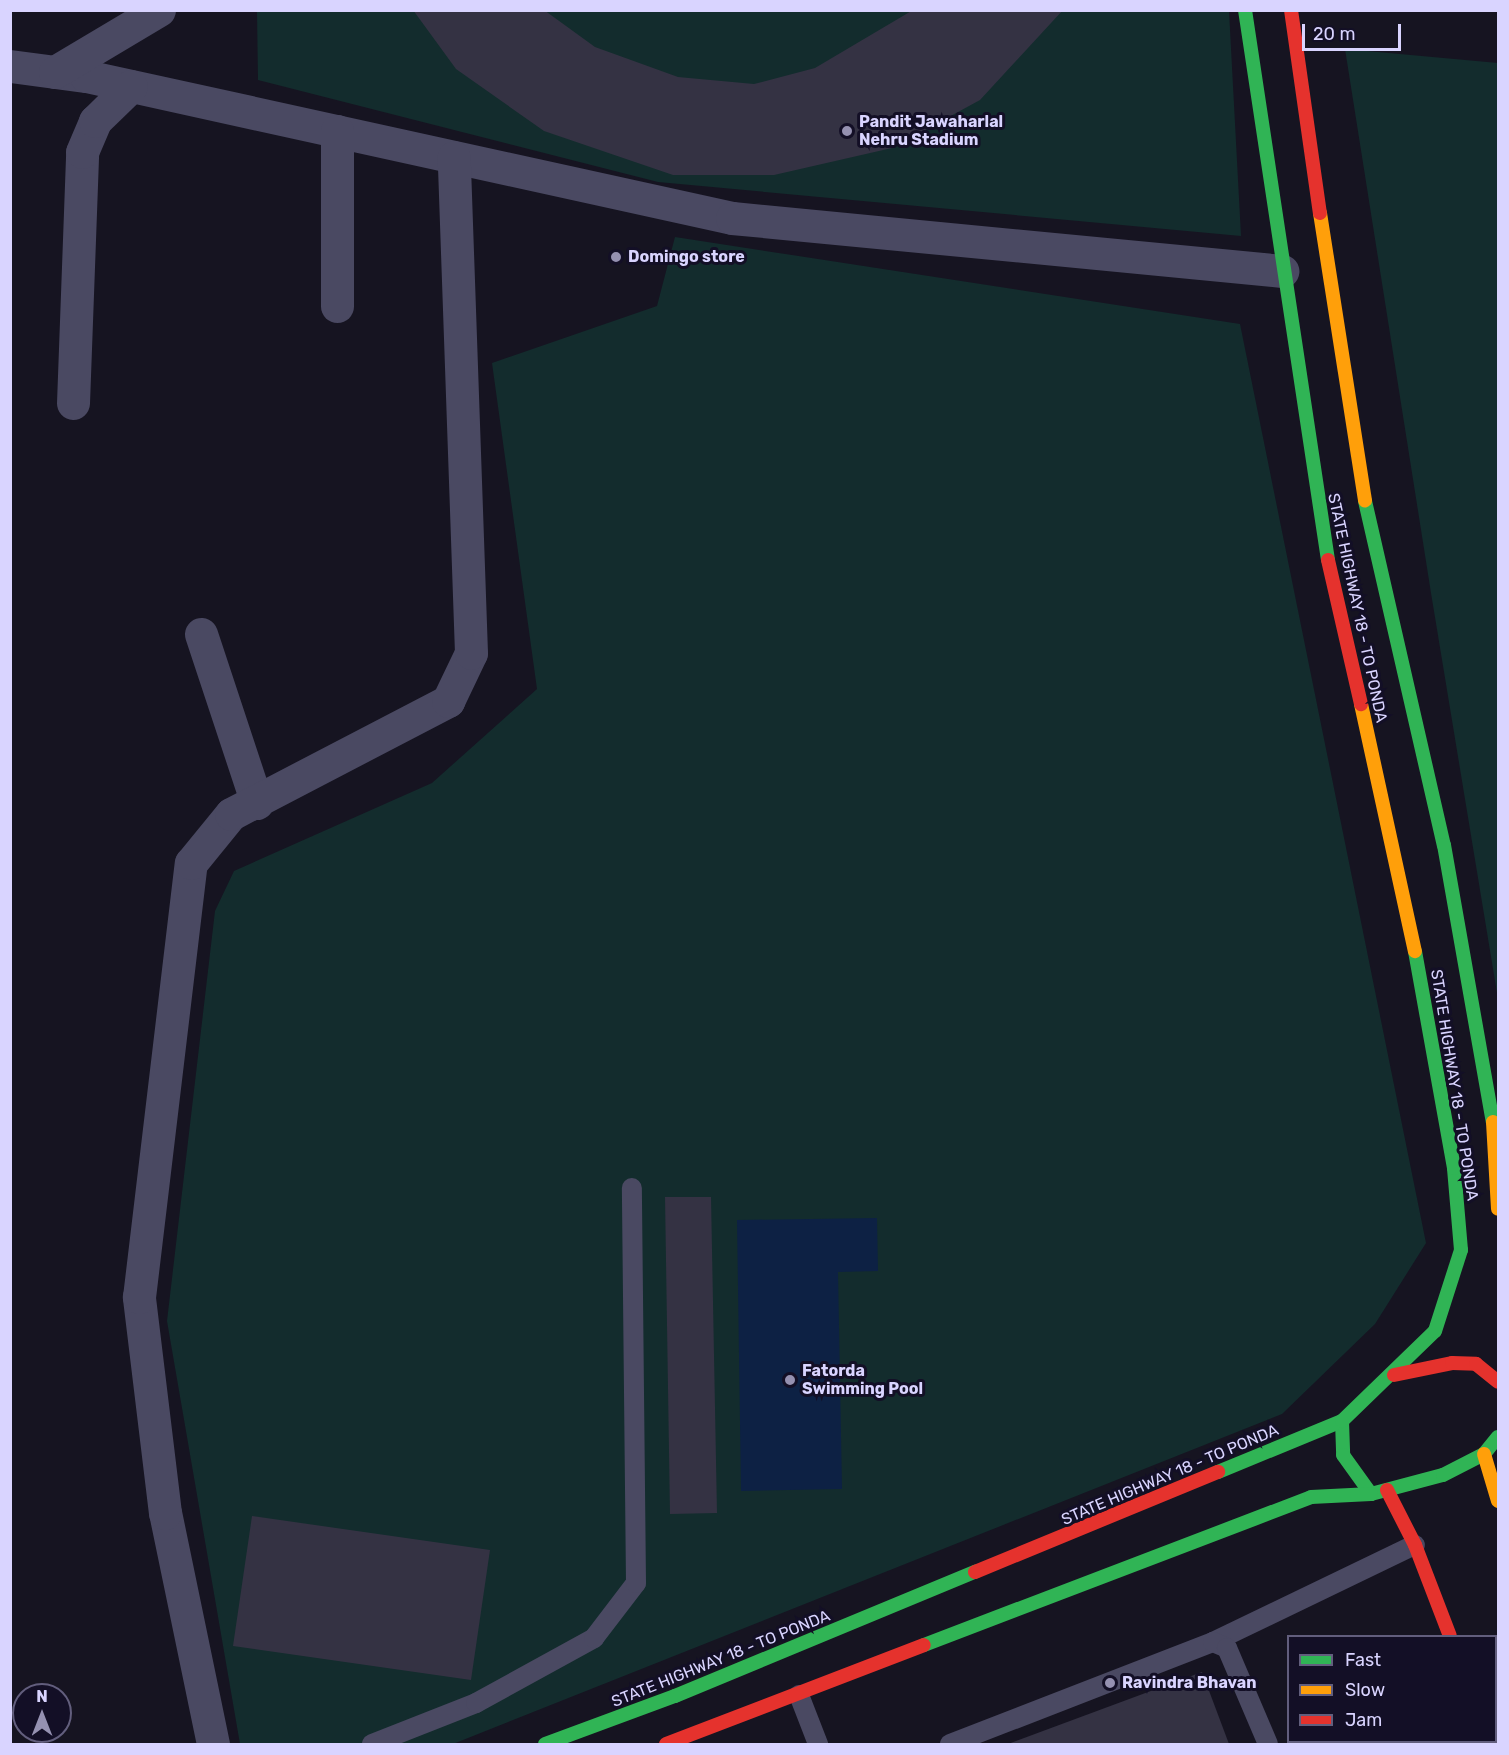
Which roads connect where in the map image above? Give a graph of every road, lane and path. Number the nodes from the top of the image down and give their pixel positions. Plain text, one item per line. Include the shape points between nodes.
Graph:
1 (159, 10) edge
2 (1245, 10) edge
3 (1291, 10) edge
4 (10, 66) edge
5 (55, 72) junction
6 (131, 86) junction
7 (337, 131) junction
8 (454, 157) junction
9 (1282, 271) junction
10 (337, 306) dead end
11 (73, 403) dead end
12 (201, 634) dead end
13 (257, 803) junction
14 (632, 1188) dead end
15 (1498, 1209) edge
16 (1394, 1375) junction
17 (1498, 1382) edge
18 (1342, 1421) junction
19 (1498, 1437) edge
20 (1484, 1454) junction
21 (1387, 1490) junction
22 (1371, 1494) junction
23 (1498, 1501) edge
24 (1414, 1545) junction
25 (1450, 1635) edge
26 (1213, 1642) junction
27 (799, 1695) junction
28 (213, 1744) edge
29 (372, 1744) edge
30 (544, 1744) edge
31 (666, 1744) edge
32 (818, 1744) edge
33 (950, 1744) edge
34 (1268, 1744) edge

1 - 5 street
2 - 9 main road, STATE HIGHWAY 18 - TO PONDA
3 - 15 main road, STATE HIGHWAY 18 - TO PONDA via 1355,458 1444,845 1492,1108
4 - 5 street
5 - 6 street
6 - 7 street
6 - 11 street via 95,121 82,152
7 - 8 street
7 - 10 street
8 - 9 street via 732,218
8 - 13 street via 471,652 448,701
9 - 16 main road, STATE HIGHWAY 18 - TO PONDA via 1318,518 1407,905 1455,1168 1461,1250 1435,1331
12 - 13 street
13 - 28 street via 231,814 191,863 140,1297 165,1513
14 - 29 lane via 636,1583 594,1638 476,1703
16 - 17 main road via 1452,1363 1476,1364
16 - 18 main road, STATE HIGHWAY 18 - TO PONDA
18 - 22 main road via 1343,1455
18 - 30 main road, STATE HIGHWAY 18 - TO PONDA via 675,1696
19 - 20 main road
20 - 21 main road via 1443,1475
20 - 23 main road
21 - 22 main road
21 - 24 main road
22 - 27 main road via 1311,1497
24 - 25 main road
24 - 26 lane
26 - 33 lane
26 - 34 lane via 1227,1648
27 - 31 main road
27 - 32 lane

